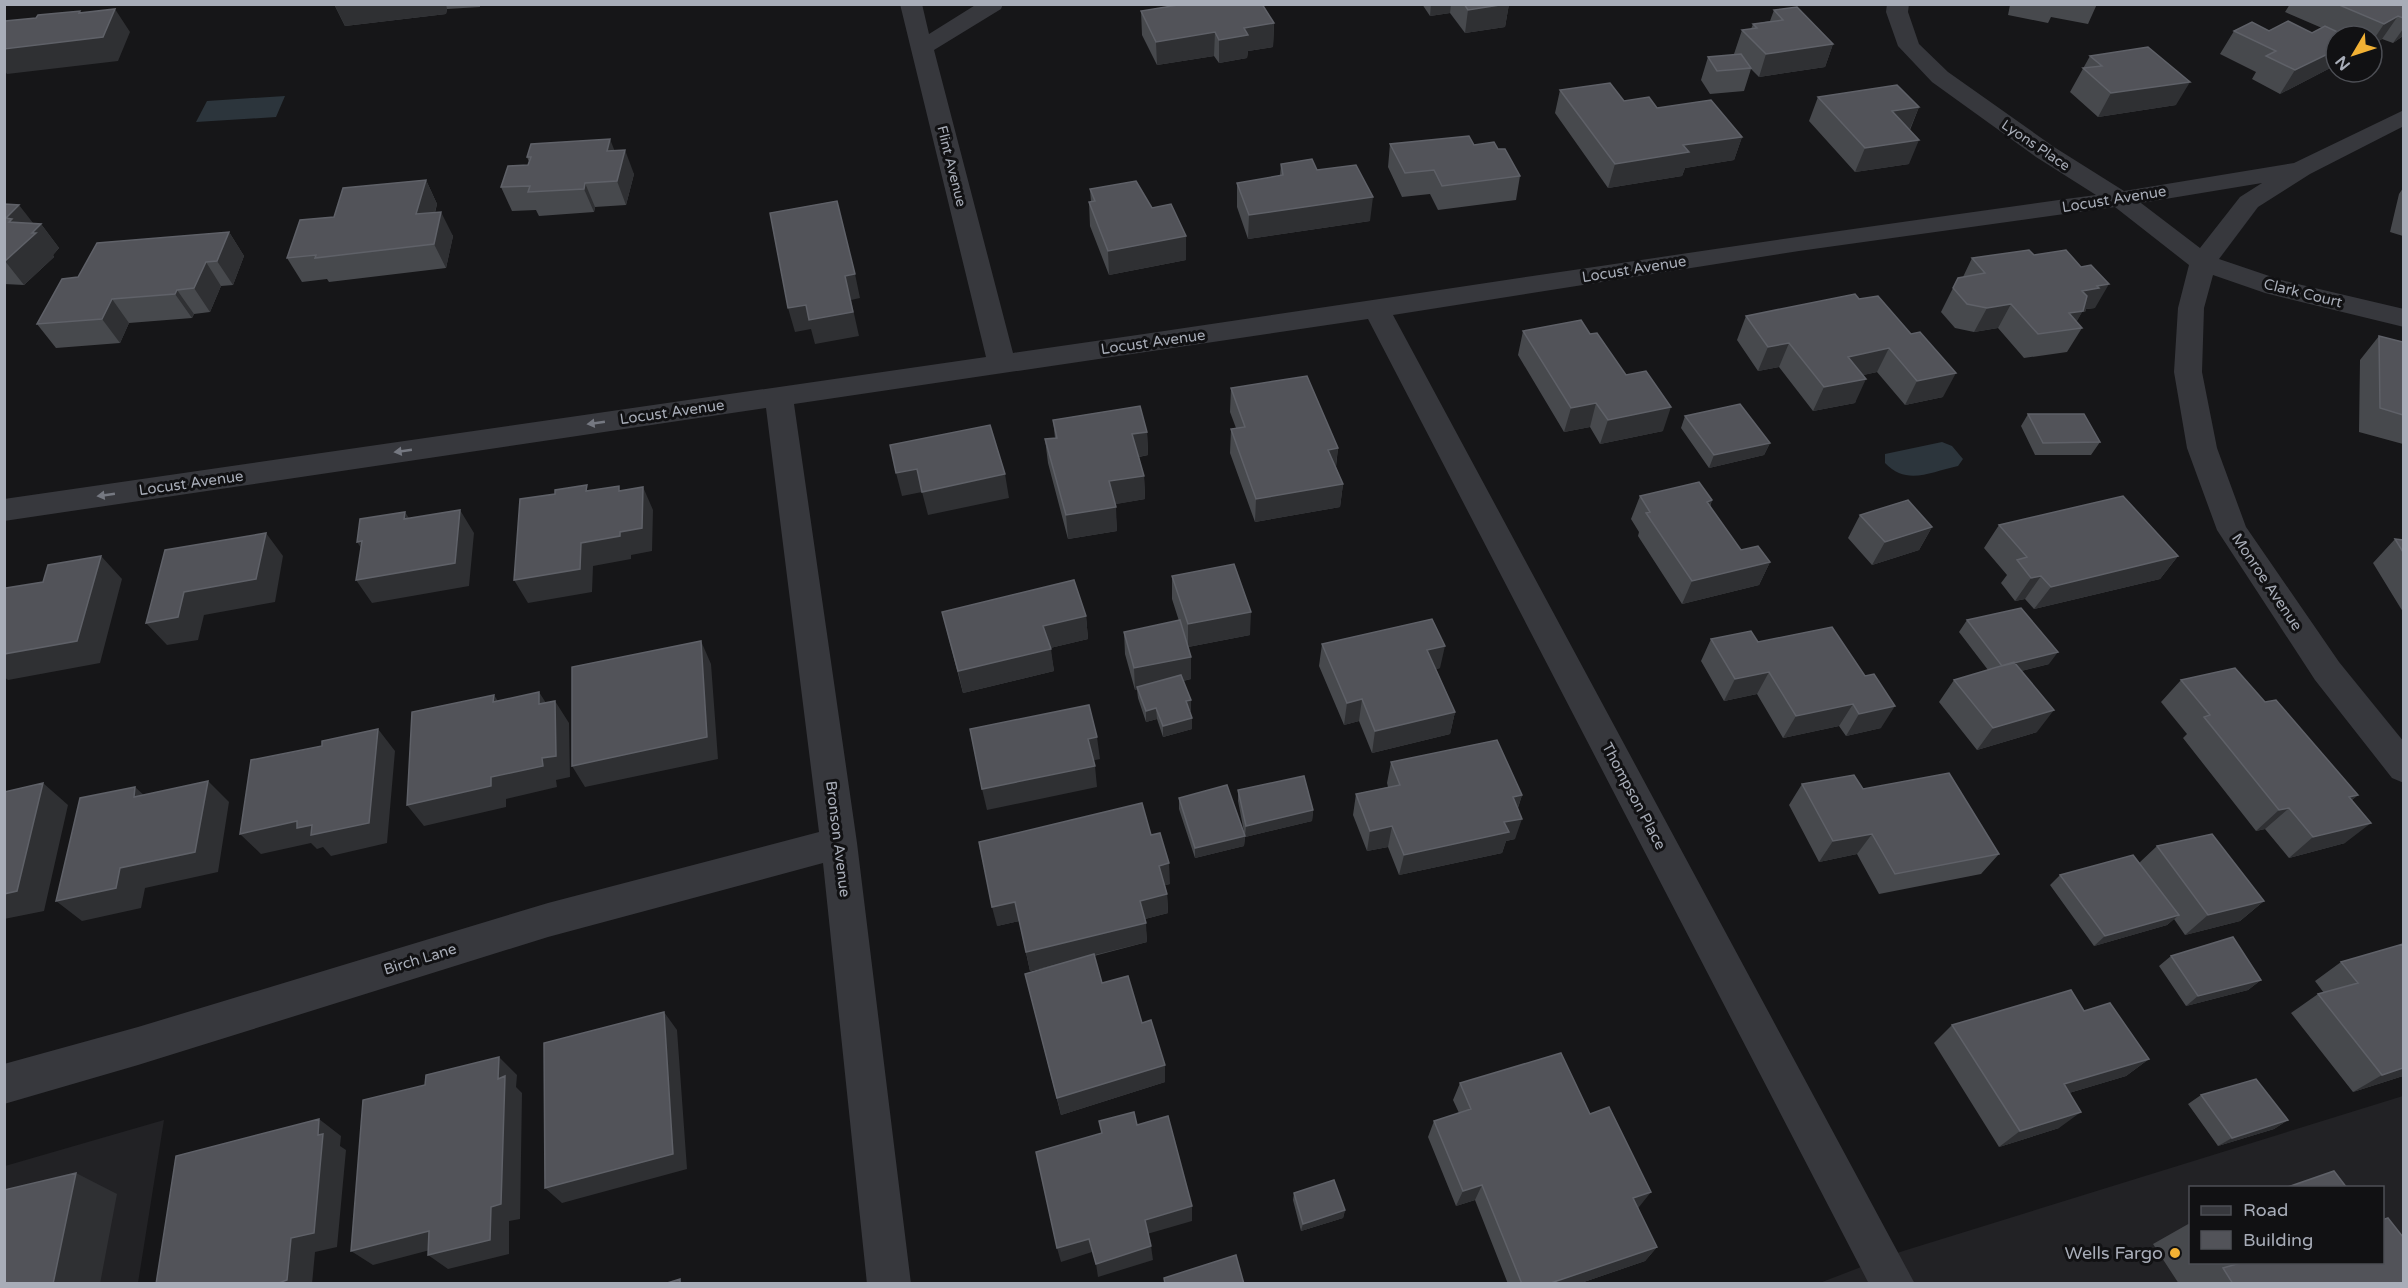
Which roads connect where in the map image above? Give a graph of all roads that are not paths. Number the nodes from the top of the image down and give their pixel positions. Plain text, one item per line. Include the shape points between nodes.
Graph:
1 (911, 4) edge
2 (993, 4) edge
3 (1898, 4) edge
4 (922, 48) junction
5 (2403, 117) edge
6 (2301, 169) junction
7 (2120, 199) junction
8 (2203, 263) junction
9 (1376, 309) junction
10 (2403, 318) edge
11 (1002, 364) junction
12 (779, 396) junction
13 (4, 510) edge
14 (2403, 768) edge
15 (839, 843) junction
16 (4, 1084) edge
17 (889, 1284) edge
18 (1893, 1284) edge

1 - 4 street, Flint Avenue
2 - 4 street
3 - 7 street, Lyons Place via 1909,46 1941,77 2045,152
4 - 11 street, Flint Avenue
5 - 6 street, Monroe Avenue
6 - 7 street, Locust Avenue
6 - 8 street, Monroe Avenue via 2249,202
7 - 8 street, Lyons Place
7 - 9 street, Locust Avenue via 1799,243
8 - 10 street, Clark Court via 2274,287
8 - 14 street, Monroe Avenue via 2191,308 2188,372 2202,448 2232,530 2327,671
9 - 11 street, Locust Avenue
9 - 18 street, Thompson Place
11 - 12 street, Locust Avenue
12 -> 13 street, Locust Avenue
12 - 15 street, Bronson Avenue
15 - 16 street, Birch Lane via 548,920
15 - 17 street, Bronson Avenue

